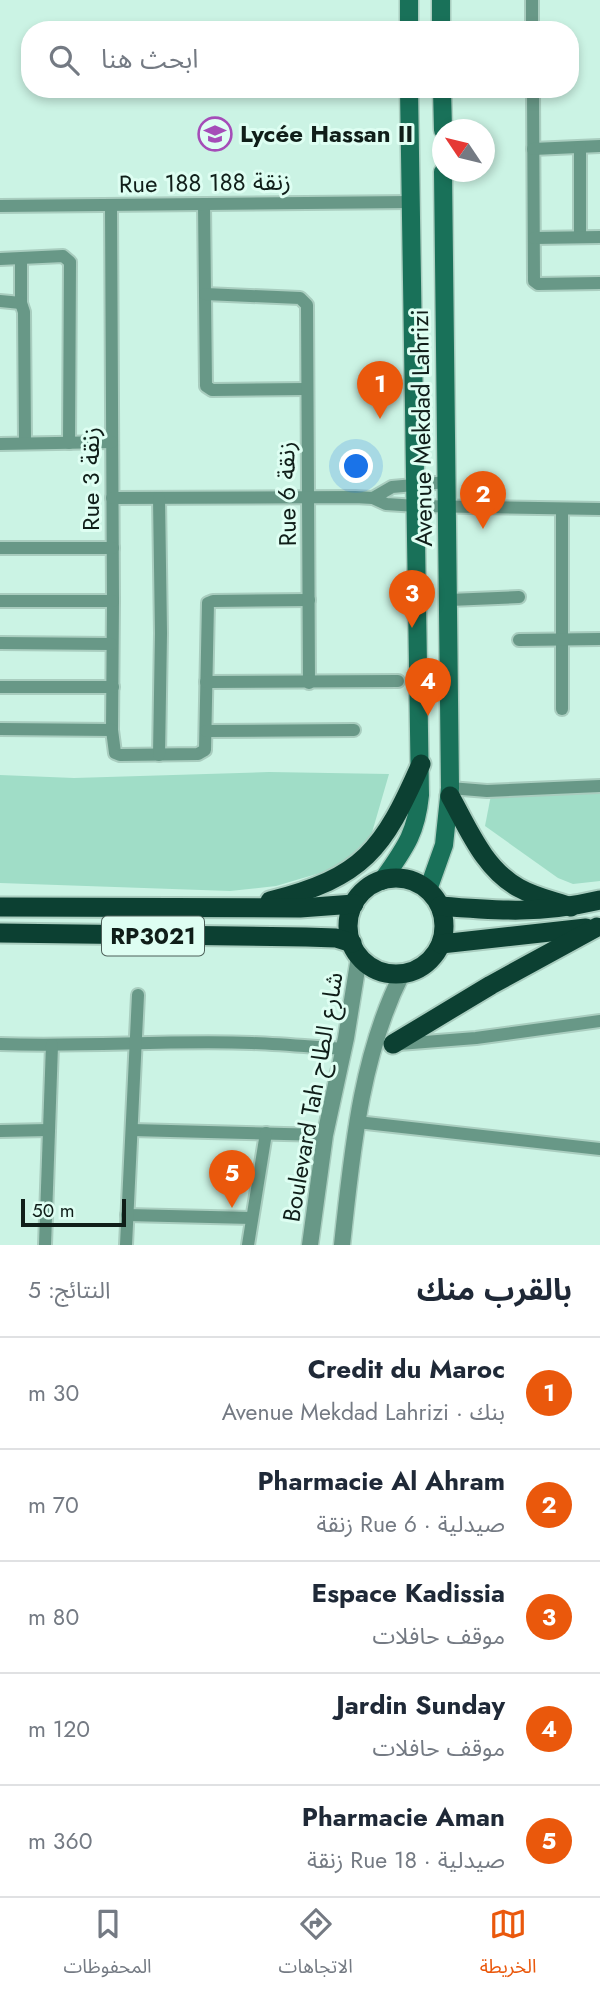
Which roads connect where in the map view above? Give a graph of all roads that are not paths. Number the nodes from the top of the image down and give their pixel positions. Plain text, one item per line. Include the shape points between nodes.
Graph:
1 (409, 0) edge
2 (441, 0) edge
3 (532, 0) edge
4 (409, 21) edge
5 (441, 21) edge
6 (532, 21) edge
7 (409, 98) edge
8 (442, 98) edge
9 (533, 98) edge
10 (443, 119) edge
11 (600, 146) edge
12 (580, 147) junction
13 (533, 149) junction
14 (443, 182) edge
15 (411, 202) junction
16 (204, 204) junction
17 (111, 205) junction
18 (0, 206) edge
19 (580, 237) junction
20 (600, 237) edge
21 (534, 238) junction
22 (0, 259) edge
23 (21, 260) junction
24 (600, 283) edge
25 (205, 294) junction
26 (0, 301) edge
27 (21, 303) junction
28 (307, 389) junction
29 (112, 442) junction
30 (25, 443) junction
31 (69, 443) junction
32 (0, 444) edge
33 (447, 482) junction
34 (417, 485) junction
35 (309, 497) junction
36 (112, 498) junction
37 (159, 498) junction
38 (373, 498) junction
39 (417, 506) junction
40 (447, 508) junction
41 (600, 509) edge
42 (562, 510) junction
43 (0, 548) edge
44 (113, 548) junction
45 (519, 597) dead end
46 (309, 600) junction
47 (449, 600) junction
48 (0, 601) edge
49 (113, 601) junction
50 (562, 639) junction
51 (600, 639) edge
52 (519, 640) dead end
53 (0, 643) edge
54 (111, 644) junction
55 (398, 681) dead end
56 (206, 682) junction
57 (309, 683) junction
58 (0, 687) edge
59 (113, 687) junction
60 (562, 709) dead end
61 (0, 729) edge
62 (112, 730) junction
63 (354, 730) dead end
64 (206, 731) junction
65 (159, 755) junction
66 (421, 764) junction
67 (600, 786) edge
68 (450, 792) junction
69 (382, 881) junction
70 (434, 898) junction
71 (600, 900) edge
72 (354, 904) junction
73 (0, 907) edge
74 (246, 907) junction
75 (571, 907) junction
76 (598, 927) edge
77 (0, 933) edge
78 (441, 944) junction
79 (356, 950) junction
80 (402, 974) junction
81 (138, 995) dead end
82 (600, 1021) edge
83 (136, 1042) junction
84 (0, 1044) edge
85 (52, 1045) junction
86 (384, 1045) junction
87 (344, 1049) junction
88 (357, 1122) junction
89 (49, 1130) junction
90 (132, 1130) junction
91 (0, 1131) edge
92 (266, 1133) junction
93 (325, 1135) junction
94 (600, 1149) edge
95 (127, 1215) junction
96 (252, 1218) junction
97 (45, 1245) edge
98 (126, 1245) edge
99 (248, 1245) edge
100 (310, 1245) edge
101 (342, 1245) edge

1 - 4 main road
2 - 5 main road
3 - 6 street
7 - 15 main road, Avenue Mekdad Lahrizi
8 - 10 main road
9 - 13 street
11 - 12 street
12 - 13 street
12 - 19 street
13 - 21 street
14 - 33 main road, Avenue Mekdad Lahrizi
15 - 16 street, Rue 188 زنقة 188
15 - 34 main road, Avenue Mekdad Lahrizi
16 - 17 street, Rue 188 زنقة 188
16 - 25 street
17 - 18 street, Rue 188 زنقة 188
17 - 29 street, Rue 3 زنقة
19 - 20 street
19 - 21 street
21 - 24 street via 534,281 538,284
22 - 23 street
23 - 27 street
23 - 31 street via 63,256 70,262
25 - 28 street, Rue 6 زنقة via 300,298 307,305
25 - 28 street via 207,388
26 - 27 street
27 - 30 street
28 - 35 street, Rue 6 زنقة
29 - 31 street
29 - 36 street, Rue 3 زنقة
30 - 31 street
30 - 32 street
33 - 34 street
33 - 40 main road, Avenue Mekdad Lahrizi
34 - 38 street via 392,487
34 - 39 main road, Avenue Mekdad Lahrizi
35 - 37 street
35 - 38 street
35 - 46 street, Rue 6 زنقة
36 - 37 street
36 - 44 street, Rue 3 زنقة
37 - 65 street
38 - 39 street via 386,504
39 - 40 street
39 - 66 main road, Avenue Mekdad Lahrizi
40 - 42 street
40 - 47 main road, Avenue Mekdad Lahrizi
41 - 42 street
42 - 50 street
43 - 44 street
44 - 49 street, Rue 3 زنقة
45 - 47 street
46 - 56 street via 208,603
46 - 57 street, Rue 6 زنقة
47 - 68 main road, Avenue Mekdad Lahrizi
48 - 49 street
49 - 54 street, Rue 3 زنقة
50 - 51 street
50 - 52 street
50 - 60 street
53 - 54 street
54 - 59 street, Rue 3 زنقة
55 - 57 street
56 - 57 street
56 - 64 street
58 - 59 street
59 - 62 street, Rue 3 زنقة
61 - 62 street
62 - 65 street, Rue 3 زنقة via 115,753
63 - 64 street
64 - 65 street via 206,748 198,754
66 - 69 main road, Avenue Mekdad Lahrizi via 416,826
66 - 74 highway via 390,828 347,873 317,888
67 - 68 street
68 - 70 main road, Avenue Mekdad Lahrizi
68 - 75 highway via 482,853 504,877 531,893
69 - 70 highway via 414,882
69 - 72 highway
70 - 75 highway via 528,912
70 - 78 highway via 444,918
71 - 75 highway
72 - 74 highway, RP3021
72 - 79 highway via 349,927
73 - 74 highway, RP3021
76 - 78 highway
76 - 86 highway
77 - 79 highway, RP3021 via 336,938
78 - 80 highway via 426,964
79 - 80 highway, RP3021 via 375,969
79 - 87 street, Boulevard Tah شارع الطاح
80 - 86 street, Boulevard Tah شارع الطاح
81 - 83 street
82 - 86 street
83 - 85 street
83 - 87 street
83 - 90 street
84 - 85 street
85 - 89 street
86 - 88 street, Boulevard Tah شارع الطاح
87 - 93 street, Boulevard Tah شارع الطاح
88 - 94 street
88 - 101 street, Boulevard Tah شارع الطاح
89 - 91 street
89 - 97 street
90 - 92 street
90 - 95 street
92 - 93 street
92 - 96 street
93 - 100 street, Boulevard Tah شارع الطاح
95 - 96 street
95 - 98 street
96 - 99 street

